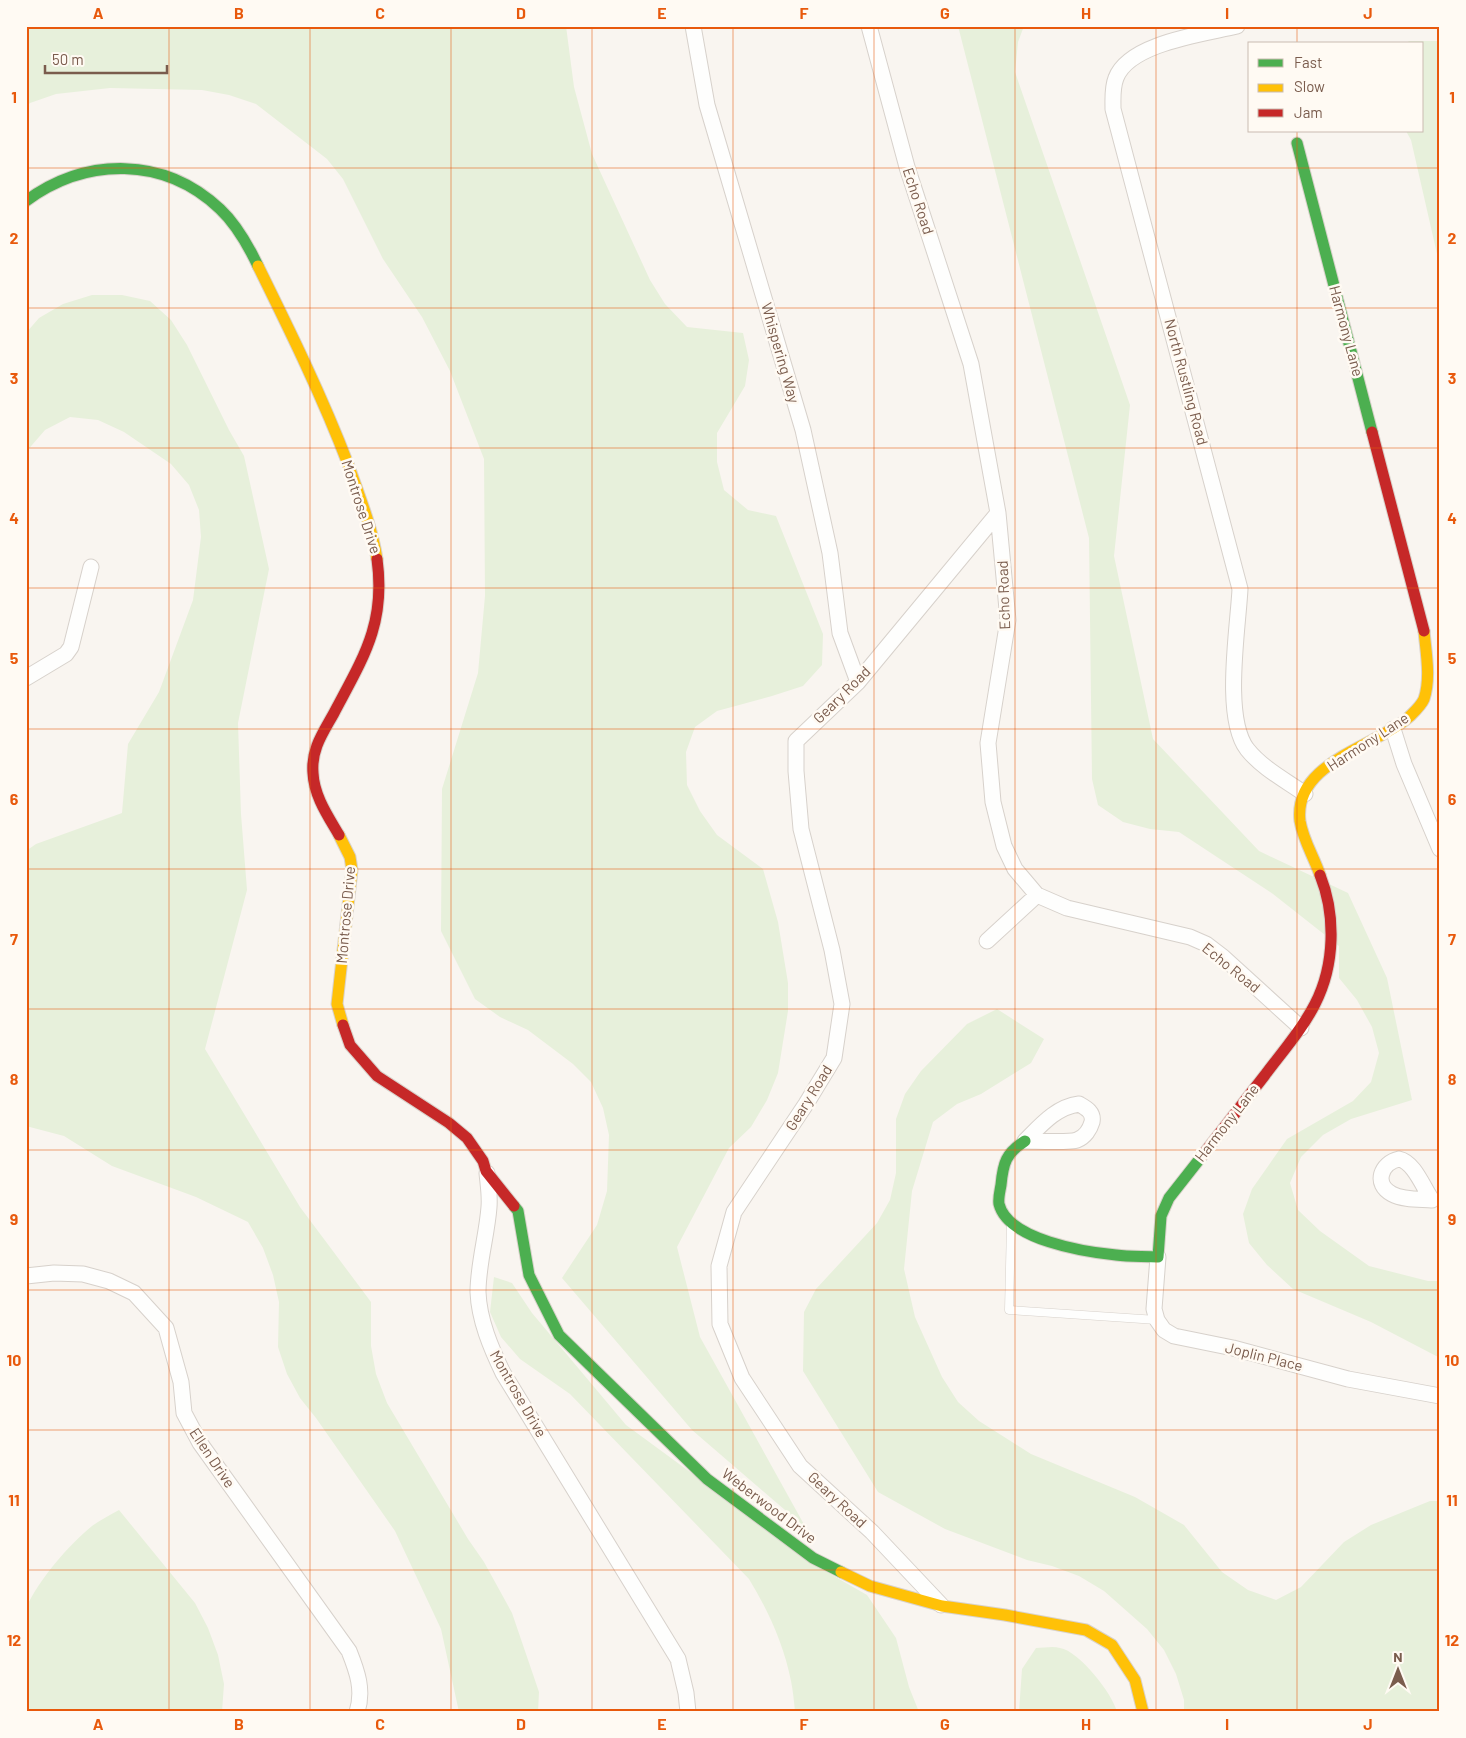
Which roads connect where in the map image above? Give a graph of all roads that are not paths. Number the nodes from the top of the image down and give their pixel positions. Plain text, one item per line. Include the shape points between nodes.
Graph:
1 (693, 26) edge
2 (869, 26) edge
3 (1237, 26) edge
4 (1297, 143) dead end
5 (26, 201) edge
6 (998, 513) junction
7 (91, 567) dead end
8 (26, 678) edge
9 (858, 682) junction
10 (1393, 730) junction
11 (1305, 794) junction
12 (1440, 849) edge
13 (1037, 895) junction
14 (987, 941) dead end
15 (1300, 1028) junction
16 (1025, 1141) dead end
17 (486, 1171) junction
18 (1011, 1223) junction
19 (1158, 1257) junction
20 (26, 1276) edge
21 (1157, 1320) junction
22 (1440, 1396) edge
23 (942, 1606) junction
24 (357, 1712) edge
25 (688, 1712) edge
26 (1143, 1712) edge

1 - 9 street, Whispering Way via 707,105 803,430 830,553 840,633
2 - 6 street, Echo Road via 907,167 971,364
3 - 11 street, North Rustling Road via 1164,44 1135,56 1122,66 1116,77 1112,92 1113,109 1238,580 1234,697 1239,736 1261,763
4 - 10 street, Harmony Lane via 1424,630 1427,684 1422,702
5 - 17 street, Montrose Drive via 48,186 81,173 114,169 148,172 194,189 209,199 233,225 256,260 339,440 371,530 380,570 379,609 372,638 313,754 316,792 350,857 352,870 339,1014 350,1044 372,1071 468,1138
6 - 9 street, Geary Road
6 - 13 street, Echo Road via 1008,620 988,743 994,802 1004,846 1015,869
7 - 8 street via 71,648
9 - 23 street, Geary Road via 796,741 801,829 832,950 842,1004 834,1058 734,1212 719,1266 720,1324 742,1378 800,1466 872,1532
10 - 11 street, Harmony Lane via 1330,763
10 - 12 street
11 - 15 street, Harmony Lane via 1300,815 1302,835 1328,898 1330,945 1318,1000
13 - 14 street
13 - 15 street, Echo Road via 1067,908 1190,937 1206,944
15 - 19 street, Harmony Lane via 1169,1198 1161,1216
16 - 18 street via 1007,1155 1002,1178 999,1204
17 - 23 street, Weberwood Drive via 518,1211 529,1276 559,1335 707,1479 813,1558 870,1586
17 - 25 street, Montrose Drive via 489,1209 478,1291 482,1318 494,1355 678,1659
18 - 19 street via 1047,1241 1113,1255
18 - 21 lane via 1009,1310
19 - 21 street via 1154,1309
20 - 24 street, Ellen Drive via 83,1274 109,1281 134,1293 166,1328 181,1382 184,1413 200,1444 349,1651 359,1675 360,1703
21 - 22 street, Joplin Place via 1174,1336 1233,1348 1348,1380
23 - 26 street, Weberwood Drive via 1086,1630 1112,1645 1135,1680

